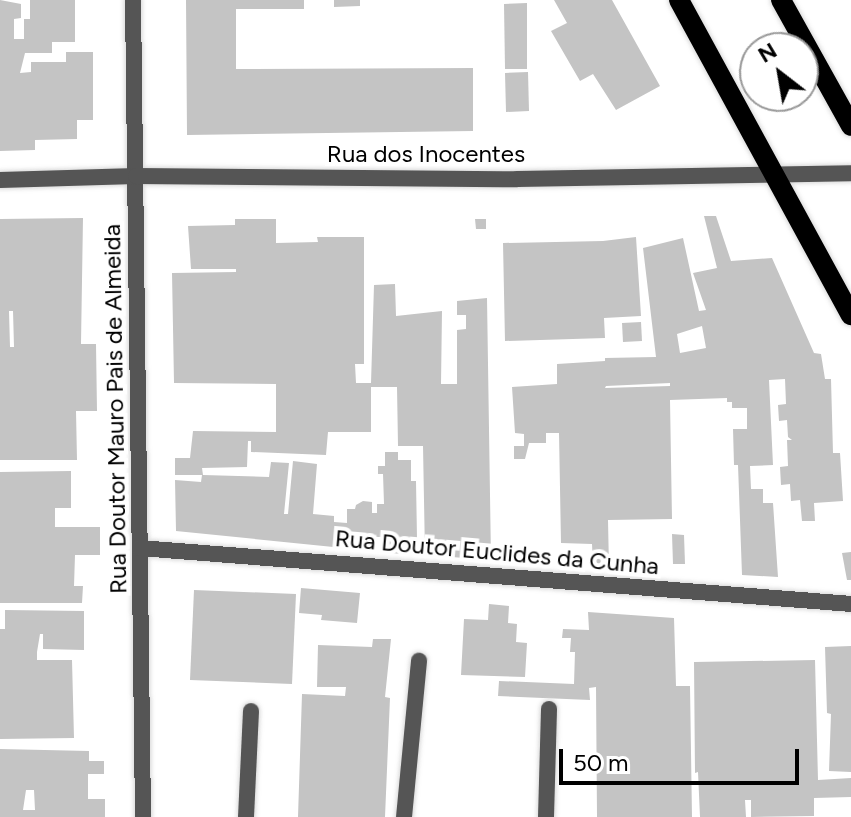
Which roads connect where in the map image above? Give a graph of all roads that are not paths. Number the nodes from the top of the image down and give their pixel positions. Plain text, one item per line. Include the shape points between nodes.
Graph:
1 (133, 0) edge
2 (679, 0) edge
3 (781, 0) edge
4 (851, 126) edge
5 (851, 173) edge
6 (774, 174) junction
7 (136, 176) junction
8 (0, 180) edge
9 (851, 315) edge
10 (140, 548) junction
11 (851, 604) edge
12 (419, 661) dead end
13 (549, 709) dead end
14 (251, 711) dead end
15 (143, 817) edge
16 (246, 817) edge
17 (404, 817) edge
18 (546, 817) edge

1 - 7 street, Rua Doutor Mauro Pais de Almeida
2 - 6 main road
3 - 4 main road
5 - 6 street, Rua dos Inocentes
6 - 7 street, Rua dos Inocentes via 517,179
6 - 9 main road
7 - 8 street, Rua dos Inocentes
7 - 10 street, Rua Doutor Mauro Pais de Almeida
10 - 11 street, Rua Doutor Euclides da Cunha
10 - 15 street, Rua Doutor Mauro Pais de Almeida
12 - 17 street
13 - 18 street
14 - 16 street

